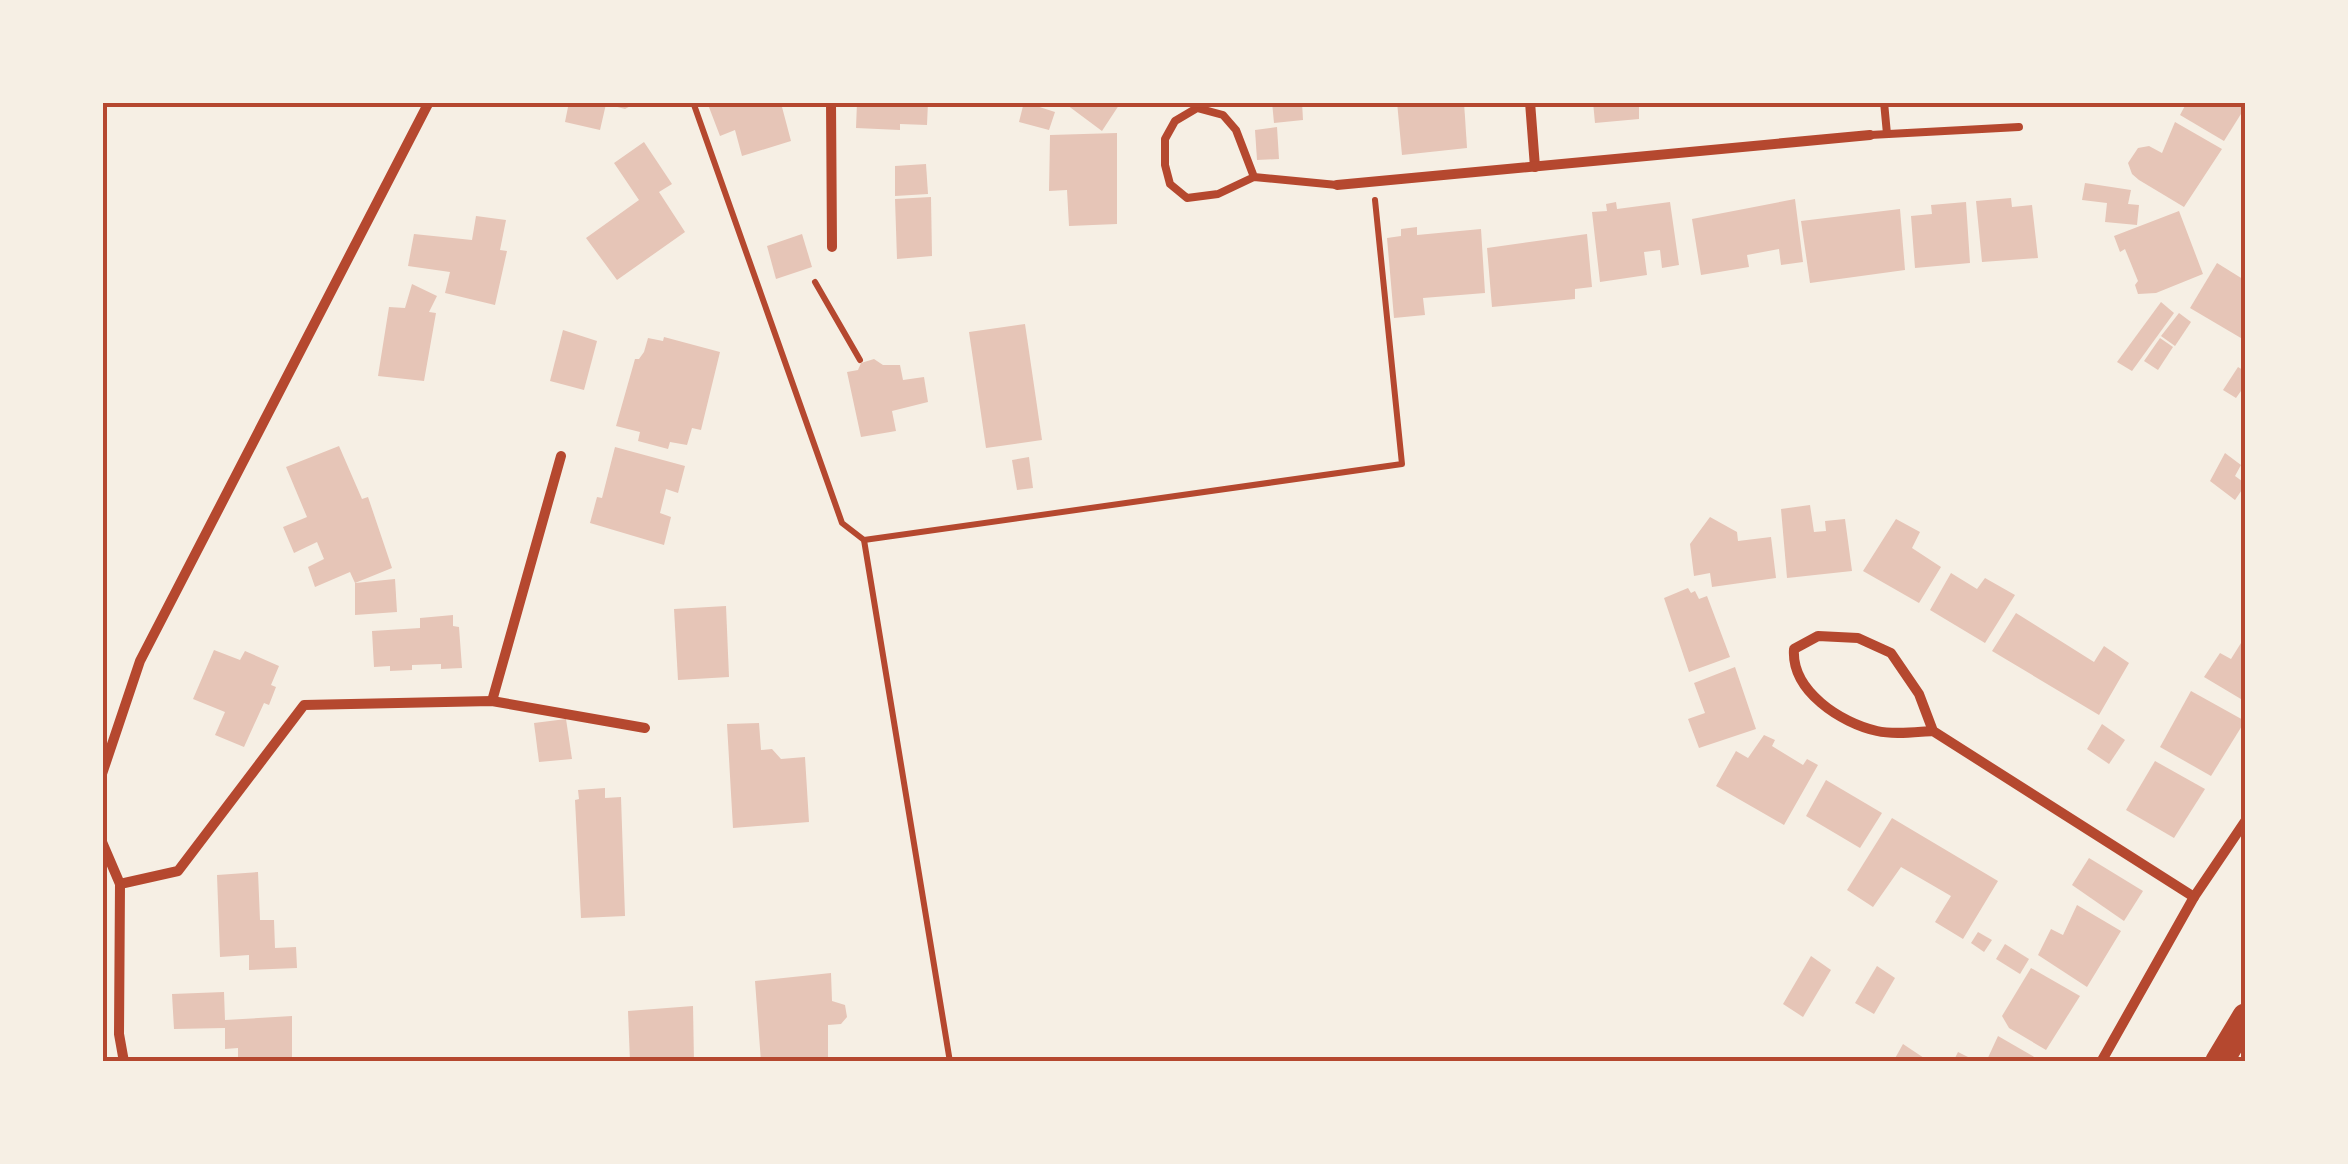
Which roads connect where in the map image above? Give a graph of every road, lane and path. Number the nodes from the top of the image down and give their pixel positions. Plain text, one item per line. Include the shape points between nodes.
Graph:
1 (428, 102) edge
2 (693, 102) edge
3 (831, 102) edge
4 (1530, 102) edge
5 (1884, 102) edge
6 (2018, 127) dead end
7 (1887, 134) junction
8 (1870, 135) joint
9 (1535, 167) junction
10 (1254, 177) junction
11 (1374, 182) junction
12 (1337, 185) joint
13 (832, 247) dead end
14 (815, 282) dead end
15 (860, 360) dead end
16 (561, 456) dead end
17 (864, 540) junction
18 (492, 701) junction
19 (645, 728) dead end
20 (1933, 731) junction
21 (102, 774) edge
22 (2246, 820) edge
23 (102, 842) edge
24 (120, 884) junction
25 (2194, 898) junction
26 (2246, 1017) edge
27 (124, 1062) edge
28 (950, 1062) edge
29 (2101, 1062) edge
30 (2219, 1062) edge

1 - 21 street via 140,661
2 - 17 path via 842,523
3 - 13 street
4 - 9 street
5 - 7 lane
6 - 7 lane
7 - 8 lane
8 - 9 street
9 - 11 street
10 - 10 lane via 1223,115 1197,108 1175,121 1165,138 1170,184 1187,198 1218,194
10 - 12 lane
11 - 12 street
11 - 17 path via 1402,464
14 - 15 path
16 - 18 street
17 - 28 path
18 - 19 street
18 - 24 street via 304,704 178,871
20 - 20 street via 1920,694 1891,653 1858,638 1818,636 1794,650 1792,666 1846,722 1882,732
20 - 25 street
22 - 25 street
23 - 24 street
24 - 27 street via 118,1034
25 - 29 street
26 - 30 highway

